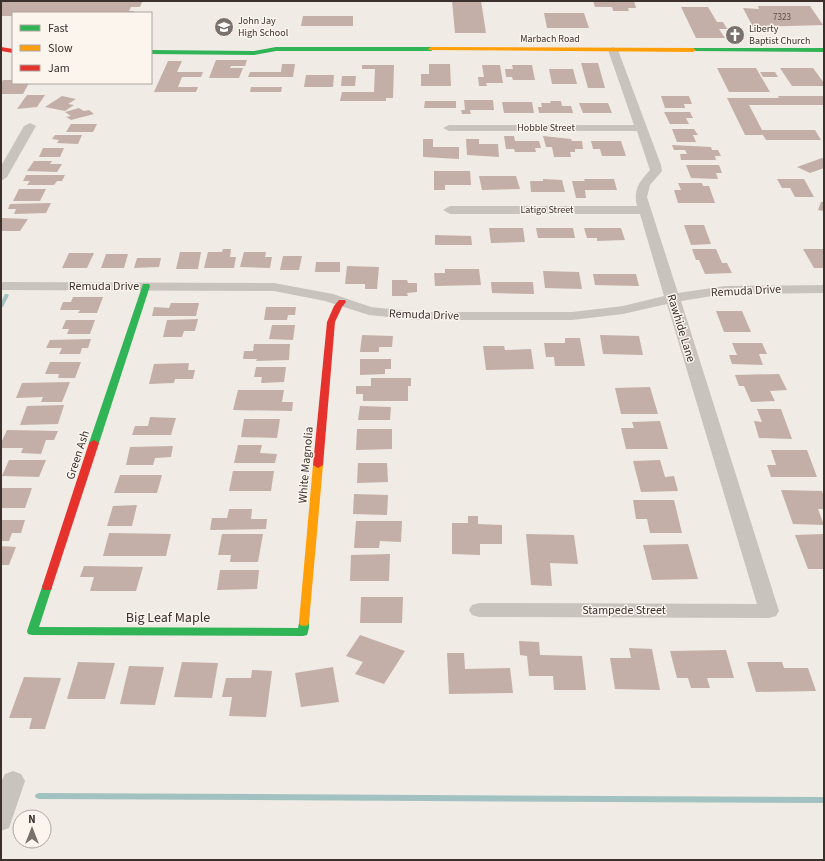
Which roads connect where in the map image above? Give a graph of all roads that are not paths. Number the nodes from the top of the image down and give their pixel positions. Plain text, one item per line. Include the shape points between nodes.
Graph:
1 (152, 46) edge
2 (12, 47) edge
3 (276, 49) junction
4 (613, 50) junction
5 (824, 50) edge
6 (12, 51) edge
7 (152, 52) edge
8 (30, 126) dead end
9 (449, 128) dead end
10 (642, 128) junction
11 (1, 177) edge
12 (450, 210) dead end
13 (645, 210) junction
14 (1, 286) edge
15 (146, 286) junction
16 (824, 289) edge
17 (672, 300) junction
18 (342, 302) junction
19 (479, 610) dead end
20 (769, 611) joint
21 (32, 631) joint
22 (303, 632) joint
23 (13, 781) dead end
24 (1, 821) edge

1 - 3 main road, Marbach Road via 254,45
2 - 6 main road via 1,49
3 - 4 main road, Marbach Road
3 - 7 main road, Marbach Road via 254,52
4 - 5 main road, Marbach Road
4 - 10 street, Rawhide Lane
8 - 11 street
9 - 10 street, Hobble Street
10 - 13 street, Rawhide Lane via 656,172 641,190
12 - 13 street, Latigo Street
13 - 17 street, Rawhide Lane
14 - 15 street, Remuda Drive
15 - 18 street, Remuda Drive via 274,287 298,290
15 - 21 main road, Green Ash
16 - 17 street, Remuda Drive via 725,290
17 - 18 street, Remuda Drive via 624,310 572,316 396,315
17 - 20 street, Rawhide Lane
18 - 22 main road, White Magnolia via 331,322
19 - 20 street, Stampede Street
21 - 22 main road, Big Leaf Maple
23 - 24 street

